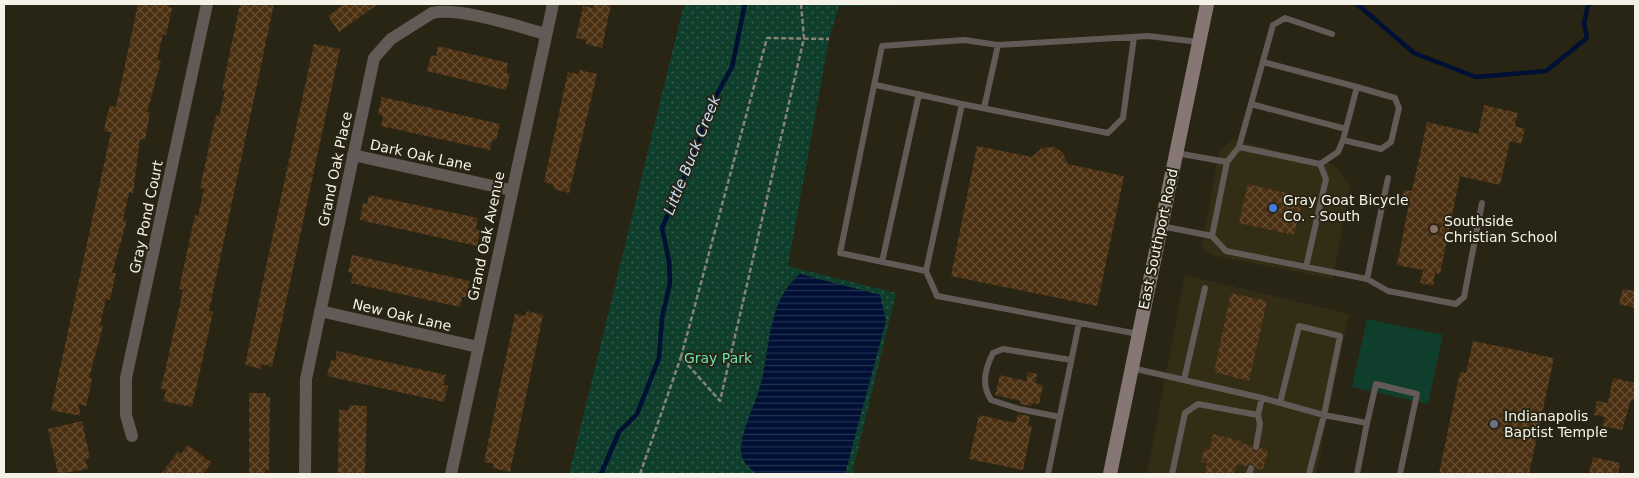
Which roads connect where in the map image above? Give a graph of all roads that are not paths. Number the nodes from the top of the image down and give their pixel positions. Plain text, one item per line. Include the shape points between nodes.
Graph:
1 (207, 4) edge
2 (553, 4) edge
3 (1207, 4) edge
4 (546, 34) junction
5 (1332, 34) dead end
6 (1134, 37) junction
7 (1199, 42) junction
8 (998, 45) junction
9 (1263, 62) junction
10 (876, 85) junction
11 (1357, 87) junction
12 (919, 94) junction
13 (962, 104) junction
14 (1251, 104) junction
15 (984, 108) junction
16 (1346, 129) junction
17 (1343, 140) junction
18 (1239, 147) junction
19 (1176, 153) junction
20 (353, 155) junction
21 (1227, 162) junction
22 (1320, 164) junction
23 (1388, 178) dead end
24 (511, 190) junction
25 (1482, 203) dead end
26 (1161, 226) junction
27 (1212, 236) junction
28 (882, 262) junction
29 (1306, 267) junction
30 (926, 271) junction
31 (1366, 279) junction
32 (1205, 288) dead end
33 (320, 312) junction
34 (1079, 323) junction
35 (1138, 334) junction
36 (478, 347) junction
37 (1071, 360) junction
38 (1131, 368) junction
39 (1184, 380) junction
40 (1262, 398) junction
41 (1280, 403) junction
42 (1324, 415) junction
43 (1258, 416) junction
44 (1060, 417) junction
45 (1367, 423) junction
46 (132, 436) dead end
47 (1256, 447) dead end
48 (304, 474) edge
49 (451, 474) edge
50 (1048, 474) edge
51 (1110, 474) edge
52 (1172, 474) edge
53 (1309, 474) edge
54 (1357, 474) edge
55 (1400, 474) edge

1 - 46 street, Gray Pond Court via 126,378 126,415
2 - 4 street, Grand Oak Avenue
3 - 7 main road, East Southport Road
4 - 20 street, Grand Oak Place via 447,11 432,13 412,25 374,58
4 - 24 street, Grand Oak Avenue
5 - 9 lane via 1285,18 1273,25
6 - 7 lane
6 - 8 lane
6 - 15 lane via 1123,118 1108,133
7 - 19 main road, East Southport Road
8 - 10 lane via 964,40 882,46
8 - 15 lane
9 - 11 lane
9 - 14 lane
10 - 12 lane
10 - 28 lane via 840,253
11 - 16 lane
11 - 17 lane via 1395,98 1399,108 1391,142 1381,149
12 - 13 lane
12 - 28 lane
13 - 15 lane
13 - 30 lane
14 - 16 lane
14 - 18 lane
16 - 17 lane
17 - 22 lane via 1338,152
18 - 21 lane
18 - 22 lane
19 - 21 lane
19 - 26 main road, East Southport Road
20 - 24 street, Dark Oak Lane
20 - 33 street, Grand Oak Place
21 - 27 lane
22 - 29 lane via 1326,179
23 - 31 lane
24 - 36 street, Grand Oak Avenue
25 - 31 lane via 1464,296 1456,304 1388,291
26 - 27 lane
26 - 35 main road, East Southport Road
27 - 29 lane via 1226,252
28 - 30 lane
29 - 31 lane
30 - 34 lane via 937,296
32 - 39 lane
33 - 36 street, New Oak Lane
33 - 48 street, Grand Oak Place via 306,379
34 - 35 lane
34 - 37 lane
35 - 38 main road, East Southport Road
36 - 49 street, Grand Oak Avenue
37 - 44 lane
37 - 44 lane via 1003,349 993,352 984,379 991,400
38 - 39 lane
38 - 51 main road, East Southport Road
39 - 40 lane
40 - 41 lane
40 - 43 lane
41 - 42 lane
41 - 42 lane via 1299,326 1340,336
42 - 45 lane
42 - 53 lane
43 - 47 lane via 1260,424
43 - 52 lane via 1198,404 1185,413
44 - 50 lane
45 - 54 lane
45 - 55 lane via 1376,384 1417,394

